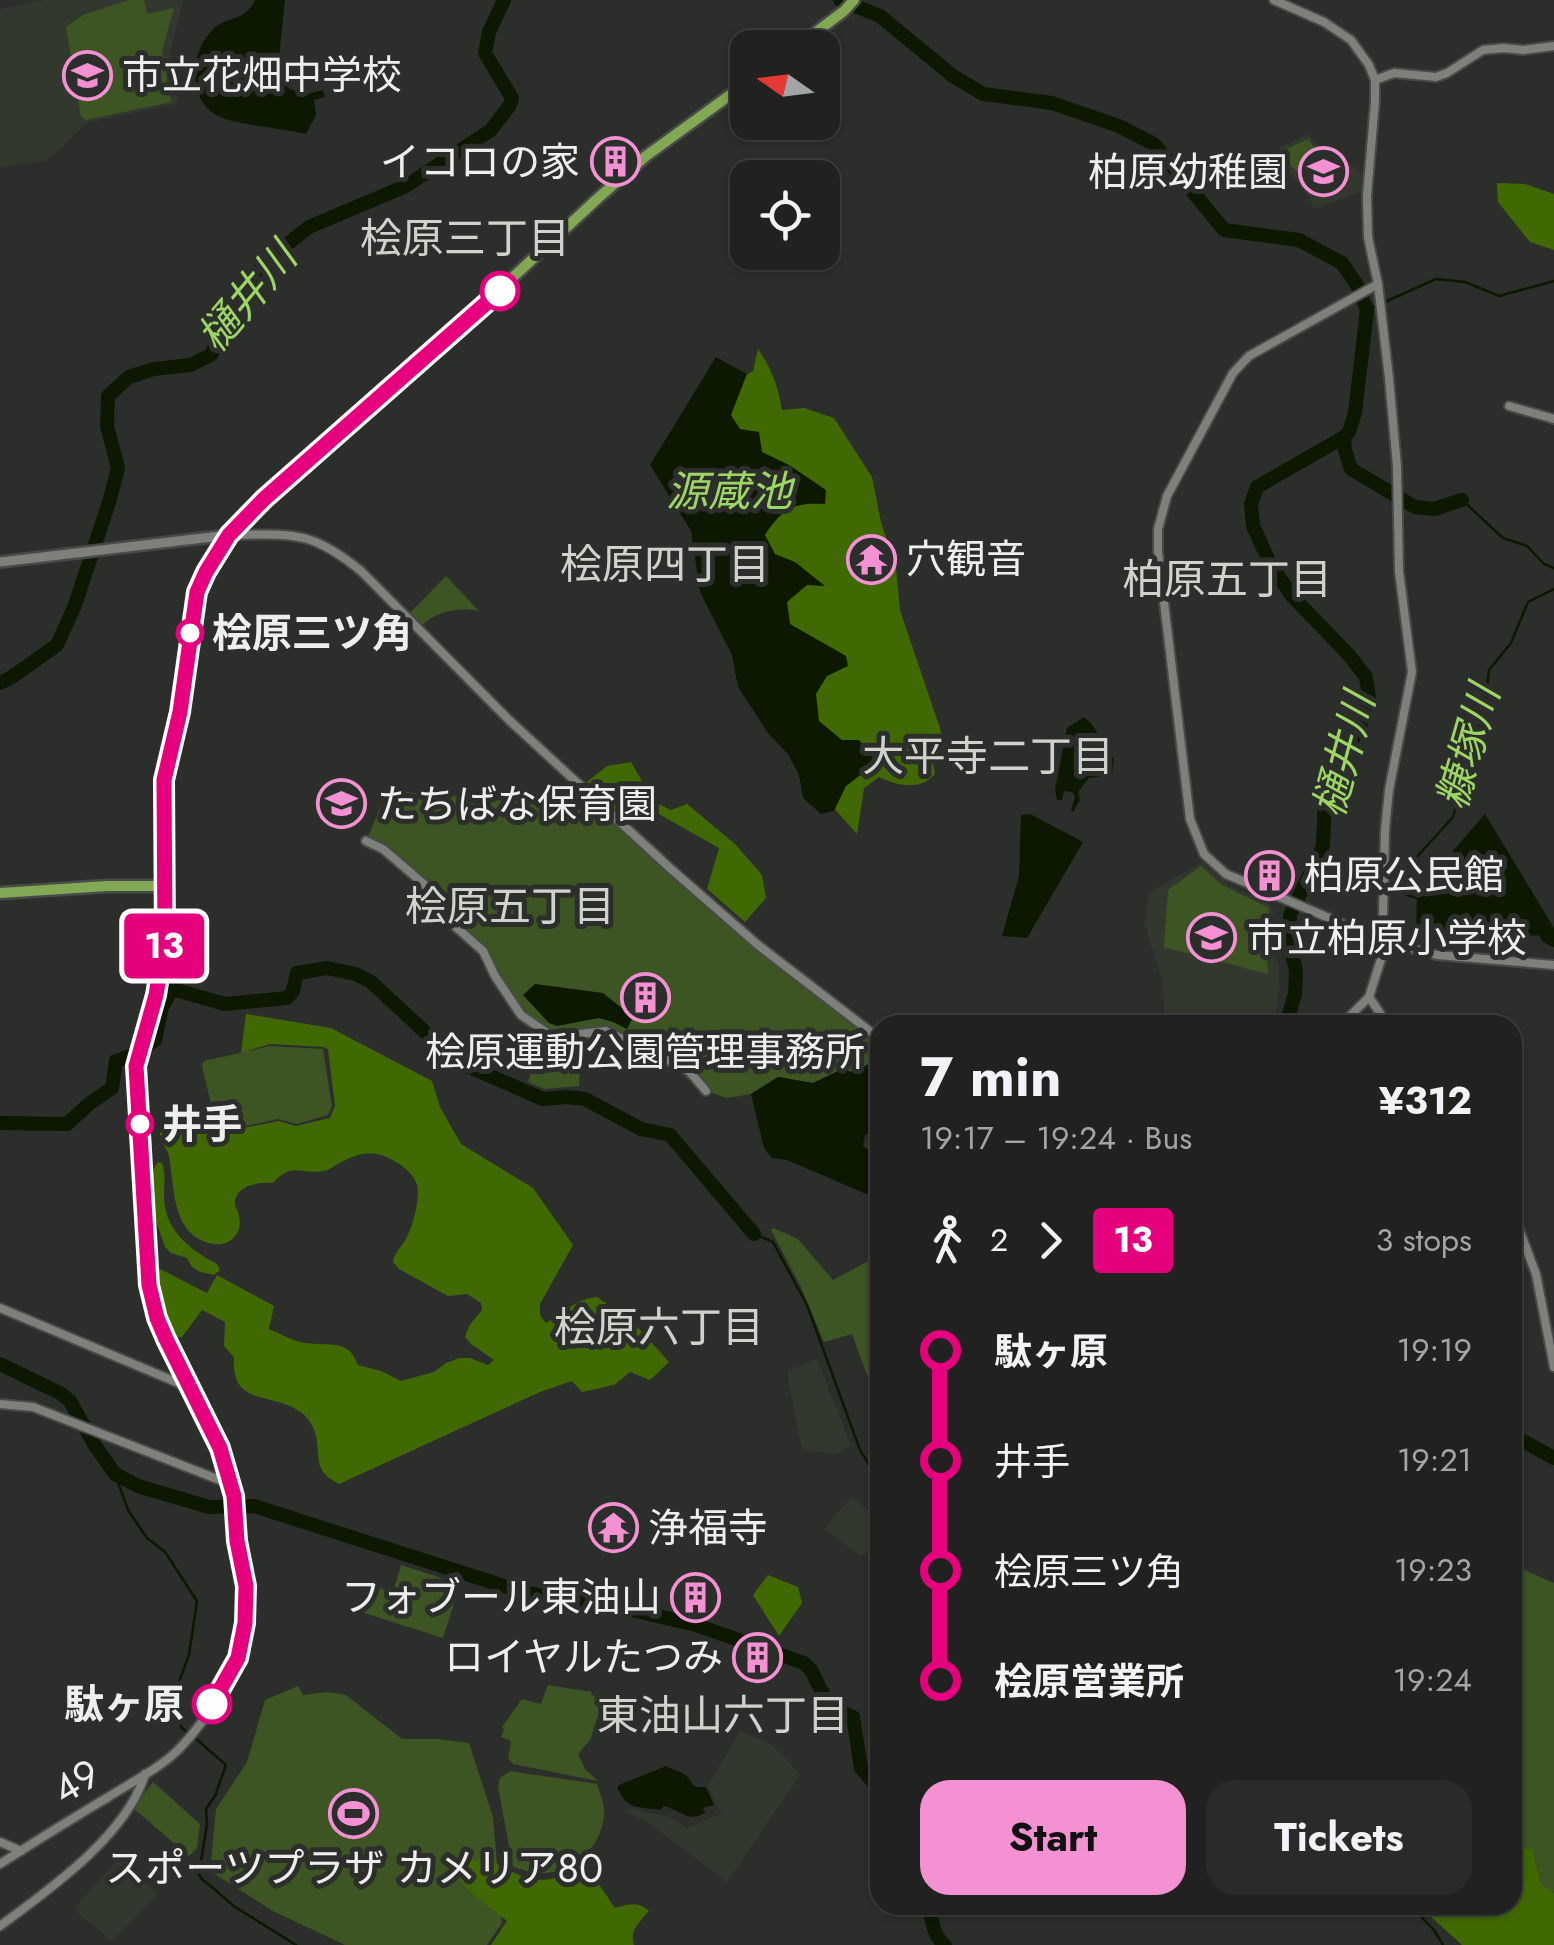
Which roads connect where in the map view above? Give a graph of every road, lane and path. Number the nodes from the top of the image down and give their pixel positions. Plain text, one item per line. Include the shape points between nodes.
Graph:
1 (854, 0) edge
2 (1274, 0) edge
3 (819, 30) edge
4 (1554, 46) edge
5 (1375, 80) junction
6 (730, 95) edge
7 (1374, 286) junction
8 (1508, 406) dead end
9 (1554, 419) edge
10 (229, 535) junction
11 (0, 562) edge
12 (366, 841) dead end
13 (166, 886) junction
14 (0, 893) edge
15 (1384, 942) junction
16 (1554, 964) edge
17 (1369, 997) junction
18 (1351, 1015) edge
19 (1381, 1015) edge
20 (870, 1031) edge
21 (706, 1091) dead end
22 (1522, 1236) edge
23 (0, 1308) edge
24 (1554, 1367) edge
25 (188, 1387) junction
26 (0, 1404) edge
27 (230, 1484) junction
28 (145, 1774) junction
29 (0, 1842) edge
30 (21, 1850) junction
31 (0, 1864) edge
32 (0, 1926) edge

1 - 3 main road
2 - 5 street via 1351,40
4 - 5 street via 1483,50 1436,77 1394,73
5 - 7 street via 1367,196
6 - 10 main road, 49 via 622,178
7 - 15 street via 1387,360 1412,672 1389,790
7 - 15 street via 1248,356 1233,372 1166,496 1158,552 1190,820 1204,854 1226,874
8 - 9 street
10 - 11 main road
10 - 13 main road, 49 via 206,572 193,614 164,780
10 - 20 street via 302,536 338,552 671,869
12 - 21 street via 425,885 483,951 521,1015 553,1037 606,1031 689,1071
13 - 14 main road
13 - 25 street, 49 / 49 via 165,940 138,1061 149,1285
15 - 16 street via 1437,955
15 - 17 street
17 - 18 street
17 - 19 street
22 - 24 street
23 - 25 street
25 - 27 street, 49 / 49 via 207,1417
26 - 27 street via 33,1408
27 - 28 street, 49 / 49 via 246,1586 238,1658 194,1732
28 - 30 street, 49 / 49
28 - 32 street via 132,1807 104,1837
29 - 30 street
30 - 31 street, 49 / 49

